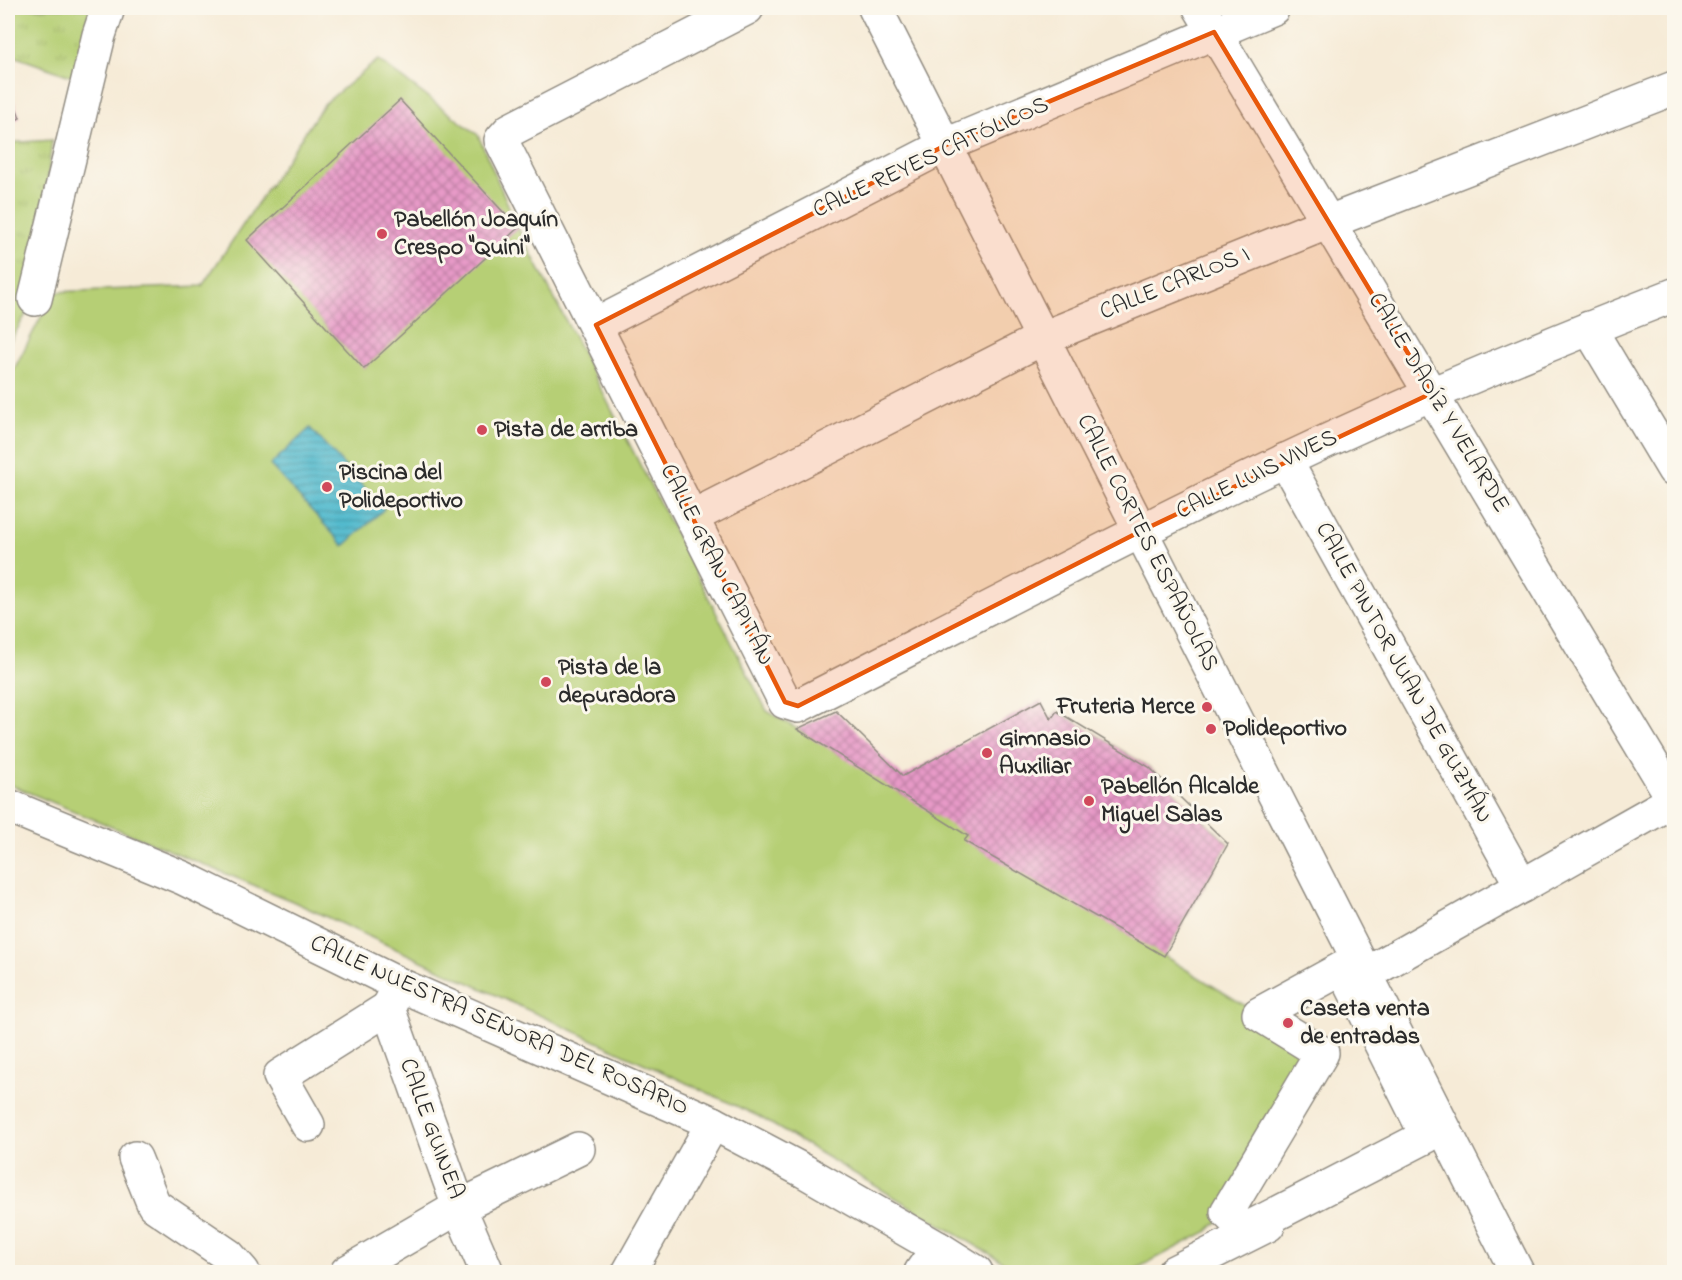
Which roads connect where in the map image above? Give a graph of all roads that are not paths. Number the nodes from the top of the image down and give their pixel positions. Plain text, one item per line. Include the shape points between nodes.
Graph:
1 (108, 8) edge
2 (747, 8) edge
3 (875, 8) edge
4 (1274, 8) edge
5 (1207, 20) edge
6 (1674, 88) edge
7 (946, 145) junction
8 (1329, 222) junction
9 (1674, 296) edge
10 (35, 299) dead end
11 (596, 325) junction
12 (1589, 328) junction
13 (1043, 338) junction
14 (1432, 393) junction
15 (1285, 460) junction
16 (1674, 470) edge
17 (692, 517) junction
18 (1141, 531) junction
19 (785, 702) joint
20 (1674, 800) edge
21 (8, 806) edge
22 (1522, 886) junction
23 (1354, 971) junction
24 (394, 997) junction
25 (713, 1123) junction
26 (308, 1125) dead end
27 (1446, 1133) junction
28 (578, 1149) dead end
29 (135, 1158) dead end
30 (459, 1207) junction
31 (930, 1260) edge
32 (243, 1272) edge
33 (348, 1272) edge
34 (487, 1272) edge
35 (629, 1272) edge
36 (976, 1272) edge
37 (1174, 1272) edge
38 (1517, 1272) edge

1 - 10 street
2 - 11 street, CALLE GRAN CAPITÁN via 510,130 501,140
3 - 7 street, CALLE CORTES ESPAÑOLAS
4 - 5 street, CALLE REYES CATÓLICOS
5 - 7 street, CALLE REYES CATÓLICOS
5 - 8 street, CALLE DAOÍZ Y VELARDE
6 - 8 street, CALLE CARLOS I
7 - 11 street, CALLE REYES CATÓLICOS
7 - 13 street, CALLE CORTES ESPAÑOLAS
8 - 13 street, CALLE CARLOS I
8 - 14 street, CALLE DAOÍZ Y VELARDE
9 - 12 street, CALLE LUIS VIVES
11 - 17 street, CALLE GRAN CAPITÁN
12 - 14 street, CALLE LUIS VIVES
12 - 16 street
13 - 17 street, CALLE CARLOS I
13 - 18 street, CALLE CORTES ESPAÑOLAS
14 - 15 street, CALLE LUIS VIVES
14 - 20 street, CALLE DAOÍZ Y VELARDE
15 - 18 street, CALLE LUIS VIVES
15 - 22 street, CALLE PINTOR JUAN DE GUZMÁN
17 - 19 street, CALLE GRAN CAPITÁN
18 - 19 street, CALLE LUIS VIVES via 798,706
18 - 23 street, CALLE CORTES ESPAÑOLAS
20 - 22 street
21 - 24 street, CALLE NUESTRA SEÑORA DEL ROSARIO via 183,878
22 - 23 street
23 - 23 street via 1427,1136 1245,1230 1227,1212 1322,1053 1259,1014
23 - 27 street, CALLE CORTES ESPAÑOLAS
24 - 25 street, CALLE NUESTRA SEÑORA DEL ROSARIO
24 - 26 street via 280,1076
24 - 30 street, CALLE GUINEA
25 - 31 street, CALLE NUESTRA SEÑORA DEL ROSARIO via 804,1171
25 - 35 street
27 - 37 street
27 - 38 street, CALLE CORTES ESPAÑOLAS
28 - 30 street
29 - 32 street via 154,1205 229,1256
30 - 33 street
30 - 34 street, CALLE GUINEA
31 - 36 street, CALLE NUESTRA SEÑORA DEL ROSARIO

